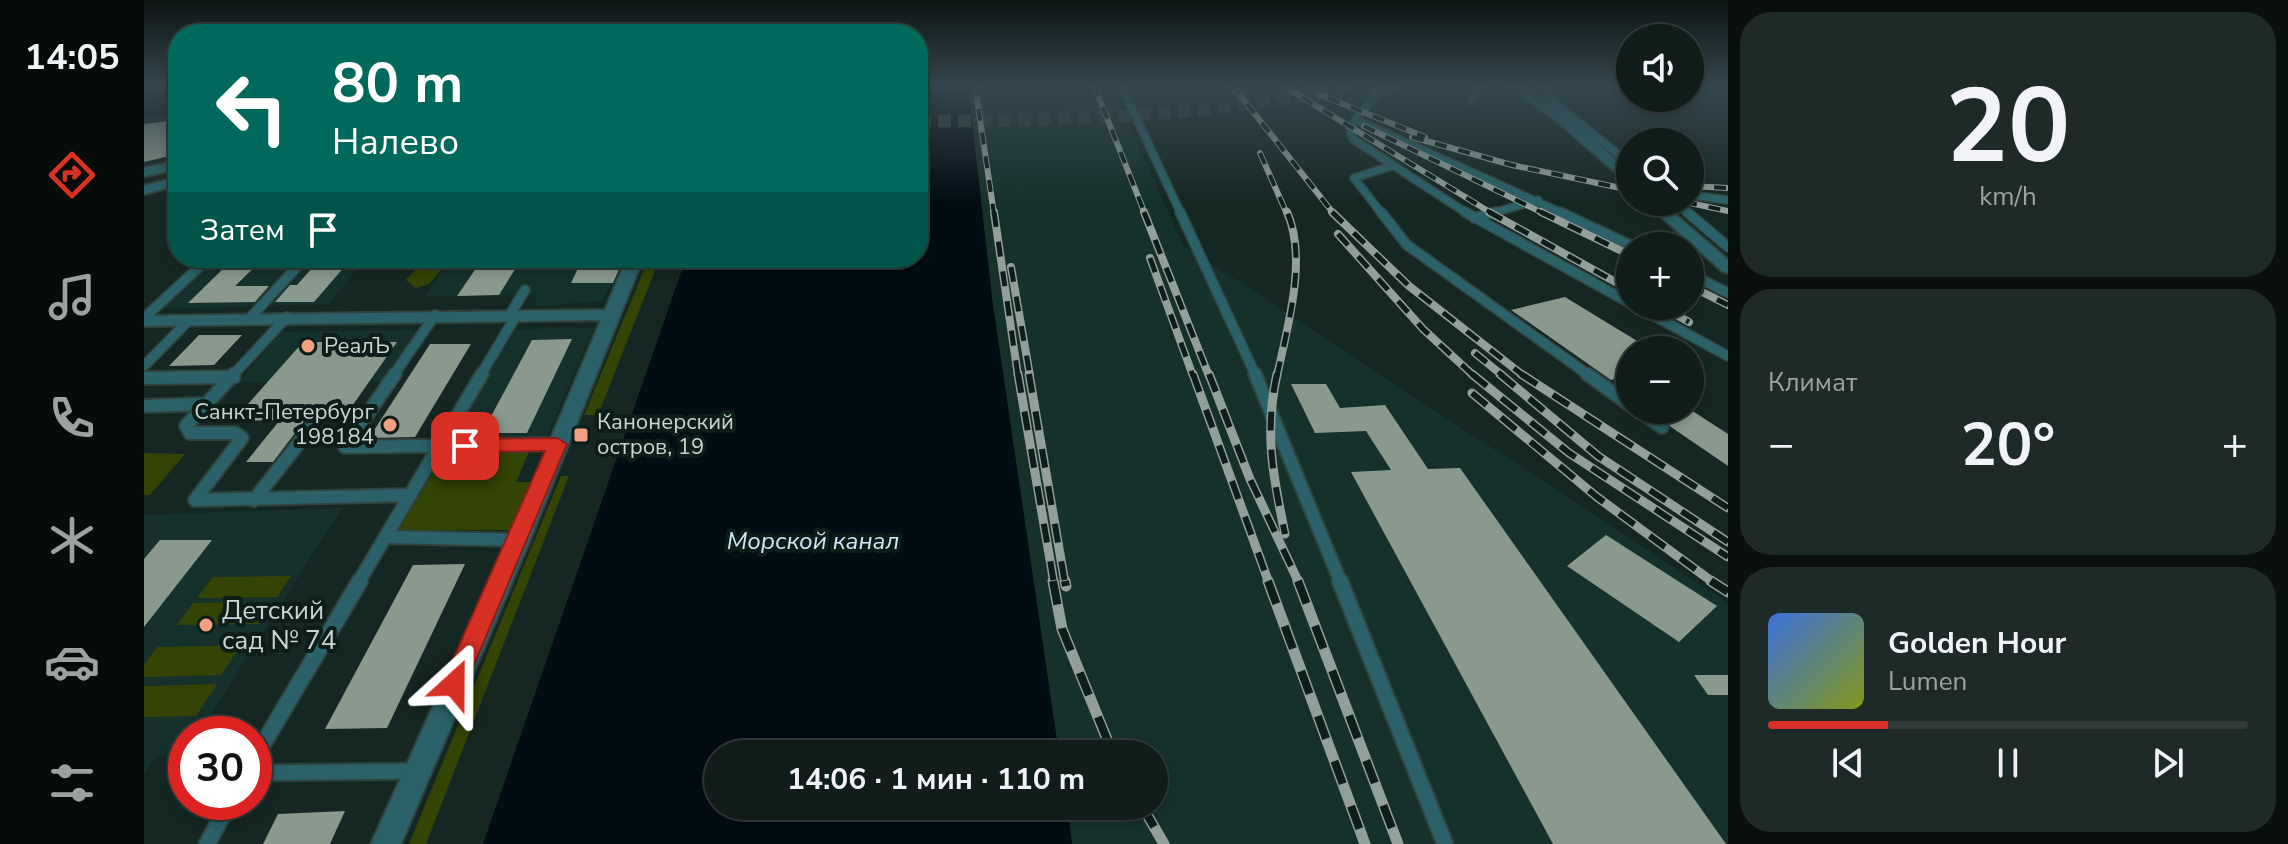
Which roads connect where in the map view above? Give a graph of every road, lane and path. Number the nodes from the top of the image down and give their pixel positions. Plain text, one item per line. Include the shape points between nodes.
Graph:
1 (1139, 124) edge
2 (1352, 124) edge
3 (1366, 124) edge
4 (1568, 124) edge
5 (1581, 124) edge
6 (1616, 153) edge
7 (1391, 166) junction
8 (168, 167) edge
9 (1616, 168) edge
10 (144, 172) edge
11 (168, 184) edge
12 (144, 190) edge
13 (1704, 197) edge
14 (1538, 200) junction
15 (1728, 200) edge
16 (1668, 216) edge
17 (1691, 216) edge
18 (1474, 218) junction
19 (1616, 238) edge
20 (1728, 247) edge
21 (199, 268) edge
22 (296, 268) edge
23 (631, 268) edge
24 (1728, 268) edge
25 (1704, 281) edge
26 (525, 290) dead end
27 (1728, 293) edge
28 (1616, 295) edge
29 (435, 315) junction
30 (611, 315) junction
31 (512, 316) junction
32 (287, 317) junction
33 (250, 318) junction
34 (144, 320) edge
35 (189, 320) junction
36 (1662, 320) edge
37 (1728, 356) edge
38 (144, 366) edge
39 (234, 377) junction
40 (144, 378) edge
41 (1616, 392) edge
42 (206, 404) junction
43 (144, 406) edge
44 (1658, 424) edge
45 (1662, 427) dead end
46 (310, 429) dead end
47 (557, 444) junction
48 (440, 446) junction
49 (411, 495) junction
50 (254, 500) junction
51 (386, 537) junction
52 (519, 540) junction
53 (272, 729) edge
54 (416, 771) junction
55 (272, 773) edge
56 (220, 820) edge
57 (207, 844) edge
58 (386, 844) edge
59 (1445, 844) edge

1 - 59 lane via 1270,406
2 - 7 lane via 1353,139
3 - 14 lane
4 - 9 street
5 - 6 lane
7 - 18 lane
7 - 41 lane via 1354,178 1407,245
8 - 10 street
11 - 12 street
13 - 15 lane
14 - 18 lane
14 - 19 lane
16 - 24 street
17 - 20 lane
18 - 28 lane
21 - 34 lane
22 - 33 lane
23 - 30 street
25 - 27 lane
26 - 31 lane
29 - 31 street
29 - 32 street
29 - 48 lane via 345,447
30 - 31 street
30 - 47 street
31 - 48 lane
32 - 33 street
32 - 39 lane
33 - 35 street
34 - 35 street
35 - 38 lane
36 - 37 lane
39 - 40 lane
39 - 42 lane
42 - 43 lane
42 - 50 lane via 186,426 190,433 235,433 242,438 195,500
44 - 45 lane
46 - 50 lane
47 - 48 lane
47 - 52 street
48 - 49 lane
49 - 50 lane
49 - 51 lane
51 - 52 lane
51 - 53 lane
52 - 54 street
54 - 55 lane
54 - 58 street
56 - 57 lane

